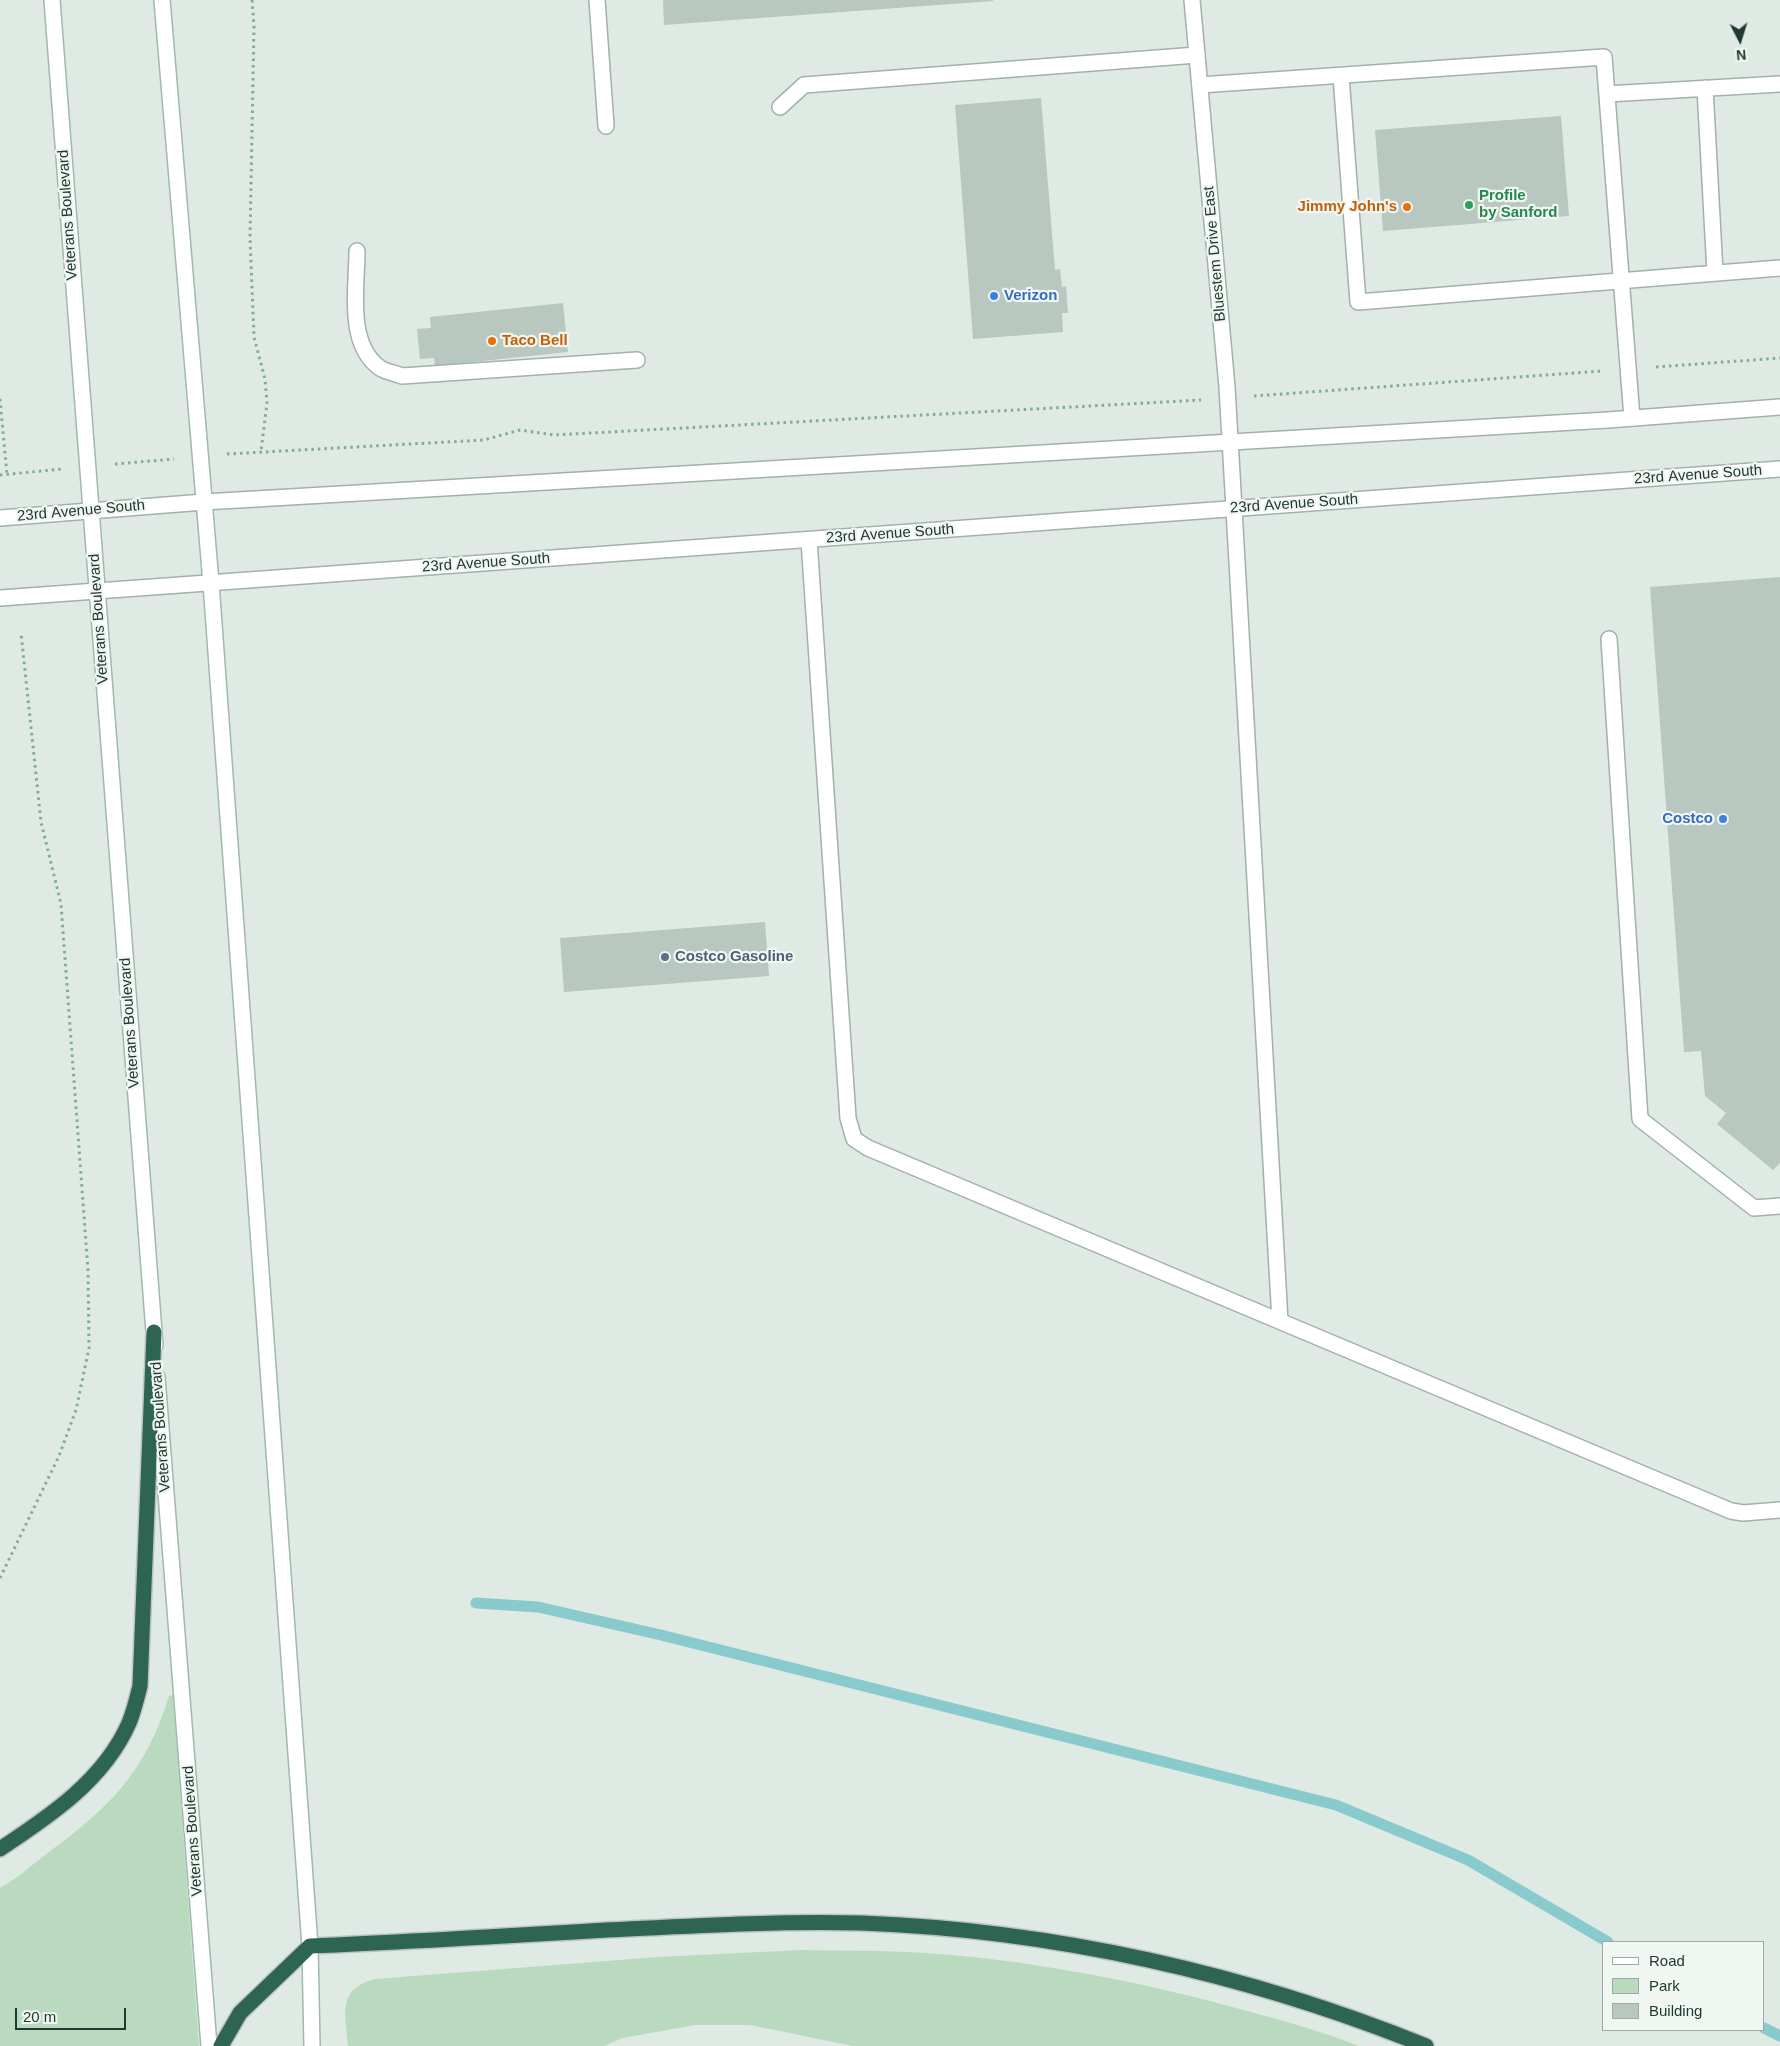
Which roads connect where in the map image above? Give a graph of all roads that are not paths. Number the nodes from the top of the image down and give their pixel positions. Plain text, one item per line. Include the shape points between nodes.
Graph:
1 (52, 0) edge
2 (162, 0) edge
3 (597, 0) edge
4 (1192, 0) edge
5 (1197, 56) junction
6 (1341, 76) junction
7 (1780, 84) edge
8 (1200, 86) junction
9 (1705, 88) junction
10 (1607, 94) junction
11 (780, 107) dead end
12 (606, 126) dead end
13 (357, 251) dead end
14 (1780, 268) edge
15 (1715, 273) junction
16 (1621, 282) junction
17 (636, 360) dead end
18 (1780, 408) edge
19 (1632, 418) junction
20 (1230, 442) junction
21 (1780, 469) edge
22 (204, 502) junction
23 (1234, 509) junction
24 (90, 510) junction
25 (0, 518) edge
26 (809, 540) junction
27 (211, 583) junction
28 (96, 591) junction
29 (0, 598) edge
30 (1609, 639) dead end
31 (1780, 1206) edge
32 (1280, 1321) junction
33 (154, 1332) junction
34 (1780, 1510) edge
35 (0, 1849) edge
36 (310, 1946) junction
37 (209, 2046) edge
38 (221, 2046) edge
39 (312, 2046) edge
40 (1426, 2046) edge

1 - 24 main road, Veterans Boulevard
2 - 22 main road
3 - 12 main road
4 - 5 main road, Bluestem Drive East
5 - 8 main road, Bluestem Drive East
5 - 11 main road via 804,85
6 - 8 main road
6 - 10 main road via 1604,57
6 - 16 main road via 1358,302
7 - 9 main road
8 - 20 main road, Bluestem Drive East
9 - 10 main road
9 - 15 main road
10 - 16 main road
13 - 17 main road via 357,323 364,351 380,368 402,376
14 - 15 main road
15 - 16 main road
16 - 19 main road
18 - 19 main road, 23rd Avenue South
19 - 20 main road, 23rd Avenue South
20 - 22 main road, 23rd Avenue South
20 - 23 main road, Bluestem Drive East
21 - 23 main road, 23rd Avenue South
22 - 24 main road, 23rd Avenue South
22 - 27 main road
23 - 26 main road, 23rd Avenue South
23 - 32 main road, Bluestem Drive East
24 - 25 main road, 23rd Avenue South
24 - 28 main road, Veterans Boulevard
26 - 27 main road, 23rd Avenue South
26 - 32 main road via 848,1118 854,1138 868,1148
27 - 28 main road, 23rd Avenue South
27 - 36 main road
28 - 29 main road, 23rd Avenue South
28 - 33 main road, Veterans Boulevard
30 - 31 main road via 1640,1119 1754,1208
32 - 34 main road via 1731,1512
33 - 35 highway via 140,1686 130,1723 87,1784 45,1820
33 - 37 main road, Veterans Boulevard
36 - 38 highway via 240,2013
36 - 39 main road
36 - 40 highway via 745,1922 863,1923 966,1932 1037,1940 1192,1970 1356,2018

